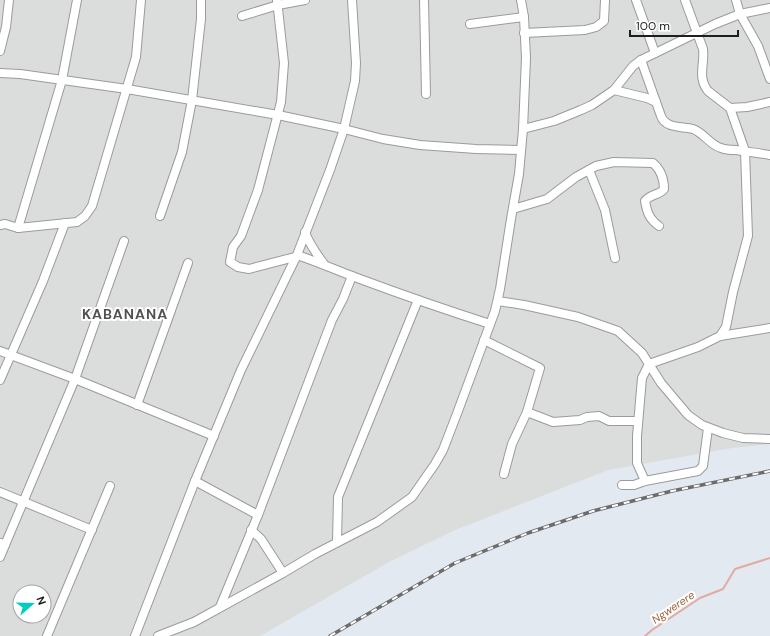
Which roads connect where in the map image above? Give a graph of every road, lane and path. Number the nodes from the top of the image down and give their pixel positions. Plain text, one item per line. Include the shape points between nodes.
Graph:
1 (9, 0) edge
2 (77, 0) edge
3 (140, 0) edge
4 (200, 0) edge
5 (305, 0) edge
6 (352, 0) edge
7 (424, 0) edge
8 (521, 0) edge
9 (605, 0) edge
10 (636, 0) edge
11 (685, 0) edge
12 (736, 0) edge
13 (277, 2) edge
14 (770, 8) edge
15 (740, 14) junction
16 (242, 16) dead end
17 (524, 17) junction
18 (470, 24) dead end
19 (524, 33) junction
20 (697, 33) junction
21 (0, 51) edge
22 (655, 53) junction
23 (641, 60) junction
24 (0, 73) edge
25 (770, 79) edge
26 (62, 80) junction
27 (127, 89) junction
28 (614, 90) junction
29 (426, 94) dead end
30 (192, 100) junction
31 (656, 102) junction
32 (770, 102) edge
33 (730, 108) junction
34 (278, 115) junction
35 (344, 129) junction
36 (523, 129) junction
37 (521, 150) junction
38 (745, 151) junction
39 (770, 154) edge
40 (589, 170) junction
41 (513, 209) junction
42 (160, 216) dead end
43 (65, 223) junction
44 (0, 225) edge
45 (659, 226) dead end
46 (18, 228) junction
47 (305, 232) junction
48 (124, 241) dead end
49 (296, 256) junction
50 (615, 258) dead end
51 (188, 263) dead end
52 (324, 264) junction
53 (352, 276) junction
54 (418, 300) junction
55 (498, 301) junction
56 (490, 324) junction
57 (770, 328) edge
58 (720, 336) junction
59 (484, 340) junction
60 (0, 351) edge
61 (10, 356) junction
62 (649, 364) junction
63 (75, 379) junction
64 (0, 380) edge
65 (136, 405) junction
66 (526, 412) junction
67 (638, 422) junction
68 (708, 428) junction
69 (214, 436) junction
70 (770, 439) edge
71 (504, 474) dead end
72 (195, 481) junction
73 (645, 481) junction
74 (622, 485) dead end
75 (110, 486) dead end
76 (0, 492) edge
77 (24, 502) junction
78 (258, 515) junction
79 (92, 530) junction
80 (252, 530) junction
81 (337, 542) junction
82 (2, 544) edge
83 (0, 557) edge
84 (283, 573) junction
85 (220, 607) junction
86 (47, 636) edge
87 (135, 636) edge
88 (158, 636) edge

1 - 21 street
2 - 26 street
3 - 27 street via 136,57
4 - 30 street via 201,19
5 - 13 street
6 - 35 street via 355,81
7 - 29 street
8 - 17 street
9 - 19 street via 604,21 596,27 586,30
10 - 22 street
11 - 20 street
12 - 15 street
13 - 16 street
13 - 34 street via 284,63
14 - 15 street
15 - 20 street
15 - 25 street via 758,46
17 - 18 street
17 - 19 street
19 - 36 street via 526,65
20 - 22 street
20 - 33 street via 703,48 701,74 706,88
22 - 23 street
23 - 28 street
23 - 31 street
24 - 26 street
26 - 27 street
26 - 46 street
27 - 30 street
27 - 43 street via 92,206 77,222
28 - 31 street
28 - 36 street via 581,110
30 - 34 street
30 - 42 street via 182,152
31 - 38 street via 665,123 693,129 710,143 721,148
32 - 33 street
33 - 38 street
34 - 35 street
34 - 49 street via 258,190 242,236 233,247 230,262 249,269
35 - 37 street via 383,140 420,145
35 - 47 street
36 - 37 street
37 - 41 street
38 - 39 street
38 - 58 street via 748,236 726,326
40 - 41 street via 547,199
40 - 45 street via 604,163 653,163 660,168 664,189 646,201 648,216
40 - 50 street via 605,210
41 - 55 street
43 - 46 street
43 - 61 street
44 - 46 street
47 - 49 street
47 - 52 street
48 - 63 street
49 - 52 street
49 - 69 street via 241,370
51 - 65 street
52 - 53 street
53 - 54 street
53 - 78 street via 344,299 332,320
54 - 56 street
54 - 81 street via 338,497
55 - 56 street
55 - 62 street via 578,316 618,331 642,353
56 - 59 street
57 - 58 street
58 - 62 street via 698,347
59 - 66 street via 540,368
59 - 81 street via 443,450 422,484 412,497 377,522
60 - 61 street
61 - 63 street
61 - 64 street
62 - 67 street via 642,378
62 - 68 street via 661,383 688,415
63 - 65 street
63 - 77 street
65 - 69 street
66 - 67 street via 554,422 599,416 609,420
66 - 71 street via 512,444
67 - 73 street via 637,463
68 - 70 street via 743,438
68 - 73 street via 703,466 698,471
69 - 72 street
72 - 78 street
72 - 87 street
73 - 74 street via 634,485
75 - 79 street
76 - 77 street
77 - 79 street
77 - 82 street
78 - 80 street
79 - 86 street
80 - 84 street via 261,539
80 - 85 street
81 - 84 street
82 - 83 street
84 - 85 street
85 - 88 street via 194,622

